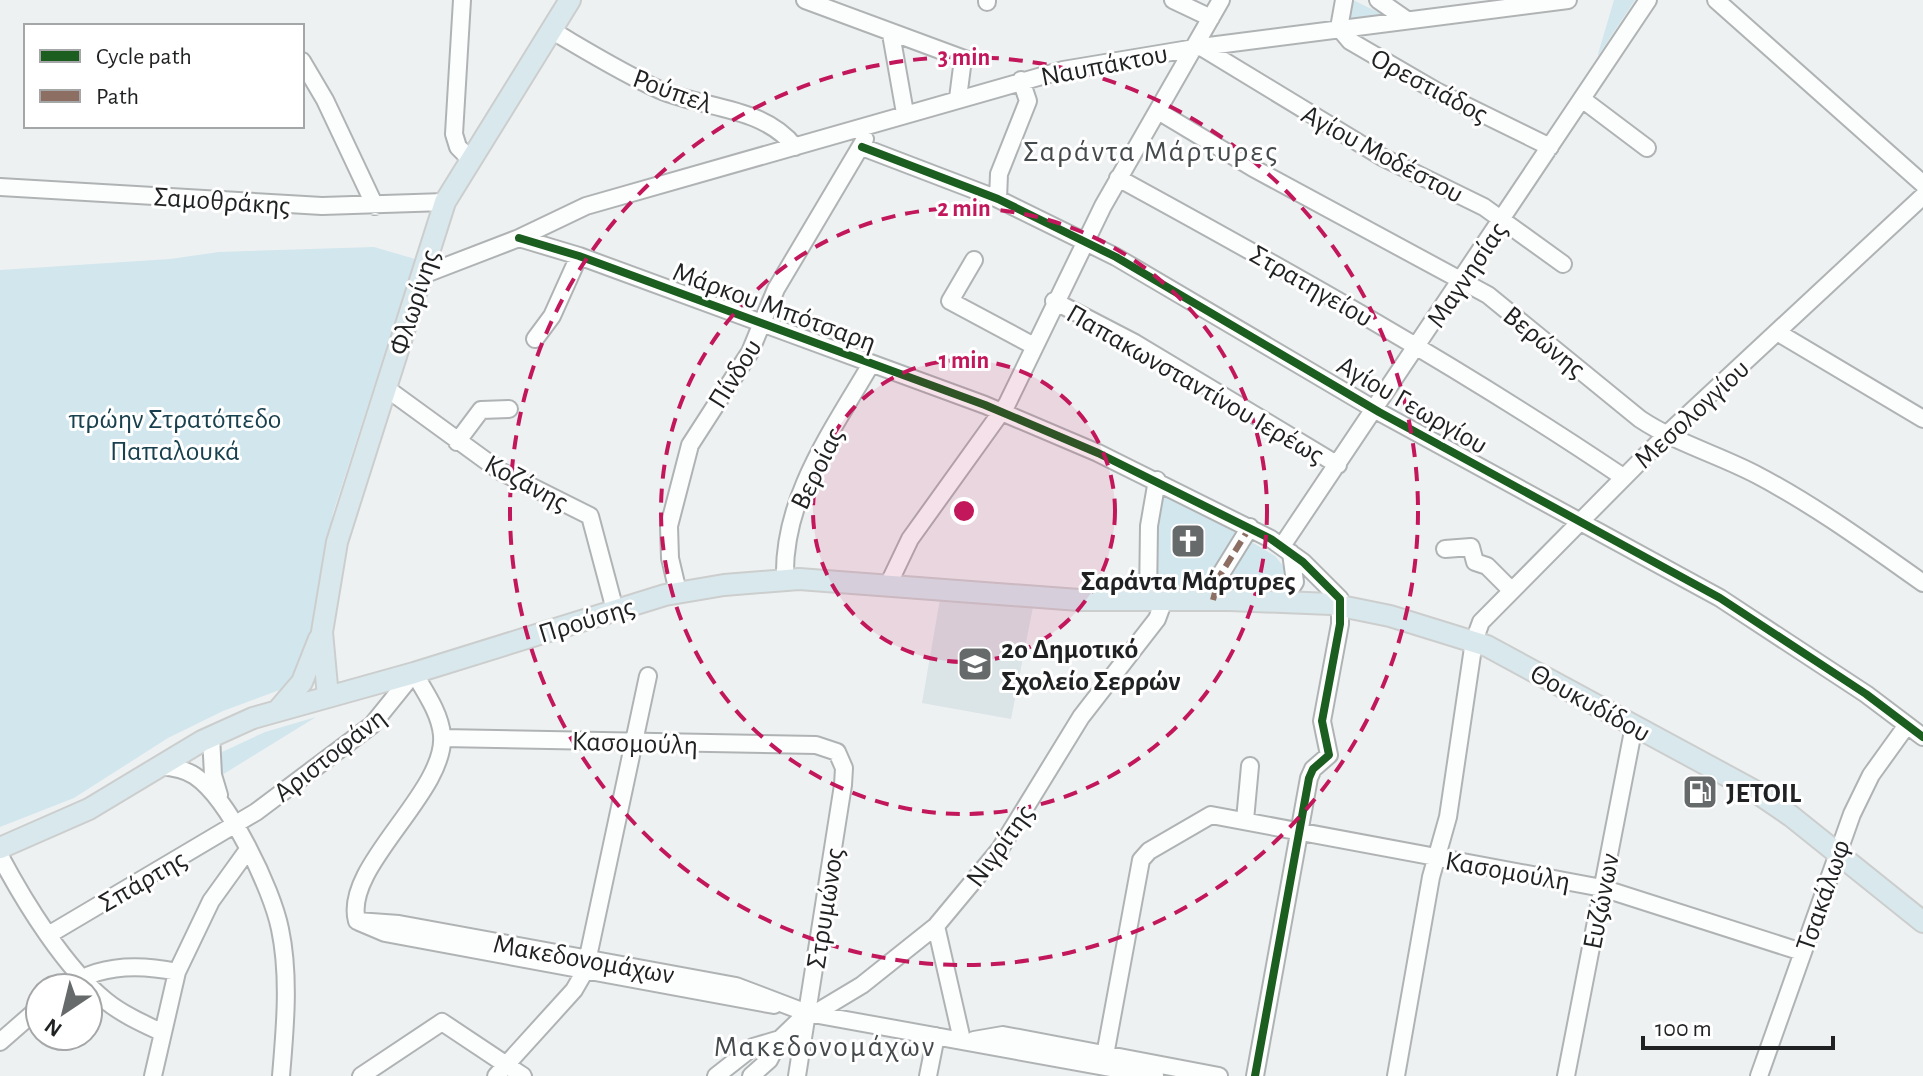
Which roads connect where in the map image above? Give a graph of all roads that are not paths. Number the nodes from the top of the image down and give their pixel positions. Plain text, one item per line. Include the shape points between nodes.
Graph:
1 (462, 0) edge
2 (570, 0) edge
3 (1173, 0) edge
4 (1221, 0) edge
5 (1344, 0) edge
6 (1378, 0) edge
7 (1568, 0) edge
8 (1648, 0) edge
9 (1716, 0) edge
10 (812, 1) edge
11 (1401, 10) edge
12 (1211, 18) junction
13 (1339, 28) junction
14 (551, 30) junction
15 (891, 34) junction
16 (1198, 48) junction
17 (304, 64) edge
18 (1021, 80) junction
19 (958, 98) junction
20 (1582, 99) junction
21 (1158, 111) junction
22 (905, 113) junction
23 (865, 126) junction
24 (795, 147) junction
25 (862, 147) junction
26 (1550, 147) junction
27 (1647, 148) dead end
28 (470, 159) junction
29 (1118, 178) junction
30 (1923, 184) edge
31 (0, 187) edge
32 (1923, 196) edge
33 (998, 199) junction
34 (445, 202) junction
35 (375, 206) junction
36 (1503, 219) junction
37 (519, 238) junction
38 (1085, 240) junction
39 (579, 256) junction
40 (974, 260) dead end
41 (1563, 264) dead end
42 (423, 275) junction
43 (1461, 282) junction
44 (1054, 301) junction
45 (762, 326) junction
46 (1777, 332) junction
47 (535, 339) dead end
48 (1034, 346) junction
49 (1418, 346) junction
50 (871, 364) junction
51 (386, 388) junction
52 (509, 409) dead end
53 (1375, 409) junction
54 (1002, 412) junction
55 (1923, 419) edge
56 (1666, 435) junction
57 (457, 442) junction
58 (1338, 465) junction
59 (1623, 477) junction
60 (1157, 480) junction
61 (1579, 521) junction
62 (1250, 527) junction
63 (1287, 549) junction
64 (1445, 549) dead end
65 (785, 580) junction
66 (889, 583) junction
67 (1923, 583) edge
68 (1511, 590) junction
69 (678, 592) junction
70 (1156, 600) junction
71 (1213, 600) junction
72 (1282, 602) junction
73 (1342, 606) junction
74 (615, 610) junction
75 (322, 632) junction
76 (1474, 641) junction
77 (414, 673) junction
78 (648, 676) dead end
79 (328, 697) junction
80 (274, 711) junction
81 (1907, 725) junction
82 (1634, 726) junction
83 (211, 736) junction
84 (1923, 737) edge
85 (442, 738) junction
86 (635, 741) junction
87 (827, 746) joint
88 (160, 766) junction
89 (1250, 766) dead end
90 (224, 808) junction
91 (1245, 820) junction
92 (234, 826) junction
93 (1300, 831) junction
94 (0, 848) edge
95 (247, 851) junction
96 (1837, 852) junction
97 (0, 856) edge
98 (1437, 857) junction
99 (1602, 888) junction
100 (1923, 922) edge
101 (936, 926) junction
102 (50, 934) junction
103 (1802, 952) junction
104 (587, 965) junction
105 (78, 972) edge
106 (100, 972) edge
107 (177, 972) junction
108 (104, 999) edge
109 (810, 1013) junction
110 (24, 1021) edge
111 (161, 1032) junction
112 (936, 1036) junction
113 (780, 1039) junction
114 (966, 1041) junction
115 (0, 1042) edge
116 (1104, 1060) junction
117 (501, 1071) edge
118 (1212, 1075) edge
119 (153, 1076) edge
120 (281, 1076) edge
121 (361, 1076) edge
122 (523, 1076) edge
123 (716, 1076) edge
124 (751, 1076) edge
125 (797, 1076) edge
126 (928, 1076) edge
127 (1155, 1076) edge
128 (1255, 1076) edge
129 (1396, 1076) edge
130 (1566, 1076) edge
131 (1759, 1076) edge

1 - 28 street via 454,134
2 - 14 main road, Φλωρίνης
3 - 12 street
4 - 12 street
5 - 13 street
6 - 11 street, Ορεστιάδος
7 - 11 street, Ναυπάκτου
8 - 20 street, Μαγνησίας
9 - 30 street
10 - 15 street
11 - 13 street, Ναυπάκτου
12 - 16 street
13 - 16 street, Ναυπάκτου
13 - 26 street, Ορεστιάδος via 1350,41 1406,75
14 - 24 street, Ρούπελ via 658,89 705,106 742,111
14 - 28 main road, Φλωρίνης
15 - 19 street via 965,59
15 - 22 street
16 - 18 street, Ναυπάκτου
16 - 21 street
16 - 36 street, Αγίου Μοδέστου via 1382,157
17 - 35 street
18 - 19 street, Ναυπάκτου
18 - 33 street via 1028,101 999,174
19 - 22 street, Ναυπάκτου
20 - 26 street, Μαγνησίας
20 - 27 street
21 - 29 street
21 - 43 street, Βερώνης
22 - 23 street, Ναυπάκτου
23 - 24 street, Ναυπάκτου
23 - 25 street, Πίνδου
24 - 37 street, Ναυπάκτου via 586,206
25 - 33 street, Αγίου Γεωργίου
25 - 45 street, Πίνδου via 776,289
26 - 36 street, Μαγνησίας
28 - 34 main road, Φλωρίνης
29 - 38 street
29 - 49 street, Στρατηγείου
31 - 35 street, Σαμοθράκης
32 - 46 street, Μεσολογγίου
33 - 38 street, Αγίου Γεωργίου
34 - 35 street, Σαμοθράκης
34 - 42 main road, Φλωρίνης
36 - 41 street, Αγίου Μοδέστου
36 - 43 street, Μαγνησίας
37 - 39 street, Μάρκου Μπότσαρη
37 - 42 street
38 - 44 street
38 - 53 street, Αγίου Γεωργίου
39 - 45 street, Μάρκου Μπότσαρη
39 - 47 street via 552,316
40 - 48 street via 950,301
42 - 51 main road, Φλωρίνης
43 - 49 street, Μαγνησίας
43 - 56 street, Βερώνης via 1488,295
44 - 48 street
44 - 58 street, Παπακωνσταντίνου Ιερέως via 1135,343
45 - 50 street, Μάρκου Μπότσαρη
45 - 69 street, Πίνδου via 693,438 683,465 668,535
46 - 55 street
46 - 56 street, Μεσολογγίου
48 - 54 street
49 - 53 street, Μαγνησίας
49 - 59 street, Στρατηγείου
50 - 54 street, Μάρκου Μπότσαρη
50 - 65 street, Βεροίας via 802,490 786,542
51 - 57 street, Κοζάνης
51 - 75 main road, Φλωρίνης via 340,528
52 - 57 street via 481,410
53 - 58 street, Μαγνησίας
53 - 61 street, Αγίου Γεωργίου
54 - 60 street, Μάρκου Μπότσαρη
54 - 66 street via 910,539
56 - 59 street, Μεσολογγίου
56 - 67 street, Βερώνης via 1779,487
57 - 74 street, Κοζάνης via 524,485 592,518
58 - 63 street, Μαγνησίας
59 - 61 street, Μεσολογγίου
60 - 62 street, Μάρκου Μπότσαρη
60 - 70 street via 1149,526
61 - 68 street, Μεσολογγίου
61 - 81 street, Αγίου Γεωργίου via 1720,598
62 - 63 street, Μάρκου Μπότσαρη
62 - 71 street via 1219,577
63 - 72 street via 1295,582
63 - 73 street, Μάρκου Μπότσαρη via 1338,596
64 - 68 street via 1471,547 1475,562 1487,566
65 - 66 main road, Προύσης
65 - 69 main road, Προύσης
66 - 70 main road, Προύσης via 1079,600
68 - 76 street, Μεσολογγίου via 1481,622
69 - 74 main road, Προύσης
70 - 71 main road, Προύσης
70 - 101 street, Νιγρίτης via 1157,619 1081,717 1011,833
71 - 72 main road, Θουκυδίδου
72 - 73 main road, Θουκυδίδου
73 - 76 main road, Θουκυδίδου
73 - 93 street via 1322,721 1329,755 1311,772
74 - 77 main road, Προύσης
75 - 79 main road, Φλωρίνης
75 - 80 main road, Φλωρίνης via 299,687
76 - 82 main road, Θουκυδίδου
76 - 98 street via 1448,817
77 - 79 main road, Προύσης
77 - 85 street
77 - 92 street, Αριστοφάνη via 372,725
78 - 86 street
79 - 80 main road, Προύσης
80 - 83 main road, Προύσης
81 - 84 street, Αγίου Γεωργίου
81 - 96 street, Τσακάλωφ via 1864,786
82 - 96 main road, Θουκυδίδου via 1753,790
82 - 99 street, Ευζώνων
83 - 88 main road, Προύσης
83 - 90 street via 213,775
85 - 86 street, Κασομούλη
85 - 104 street via 432,771 361,886 355,903 357,921 385,933
86 - 87 street, Κασομούλη
86 - 104 street
87 - 109 street, Στρυμώνος via 839,755 844,777
88 - 90 street via 193,774
88 - 94 main road, Προύσης via 89,809
89 - 91 street
90 - 92 street
91 - 93 street, Κασομούλη
91 - 116 street, Κασομούλη via 1208,816 1141,860
92 - 95 street
92 - 102 street, Σπάρτης
93 - 98 street, Κασομούλη
93 - 128 street
95 - 107 street via 211,901
95 - 120 street via 280,930
96 - 100 main road, Θουκυδίδου
96 - 103 street, Τσακάλωφ
97 - 102 street
98 - 99 street, Κασομούλη
98 - 129 street
99 - 103 street, Κασομούλη
99 - 130 street, Ευζώνων
101 - 109 street, Νιγρίτης via 878,974
101 - 114 street
102 - 105 street
103 - 131 street, Τσακάλωφ
104 - 109 street
104 - 117 street via 574,990
106 - 107 street
107 - 111 street
108 - 111 street
109 - 112 street
109 - 113 street, Νιγρίτης
109 - 125 street, Στρυμώνος
110 - 115 street
111 - 119 street
112 - 114 street
112 - 126 street
113 - 123 street, Νιγρίτης via 753,1047
113 - 124 street, Νιγρίτης via 769,1060
114 - 116 street via 996,1035
116 - 118 street
116 - 127 street
117 - 121 street via 442,1022
117 - 122 street

